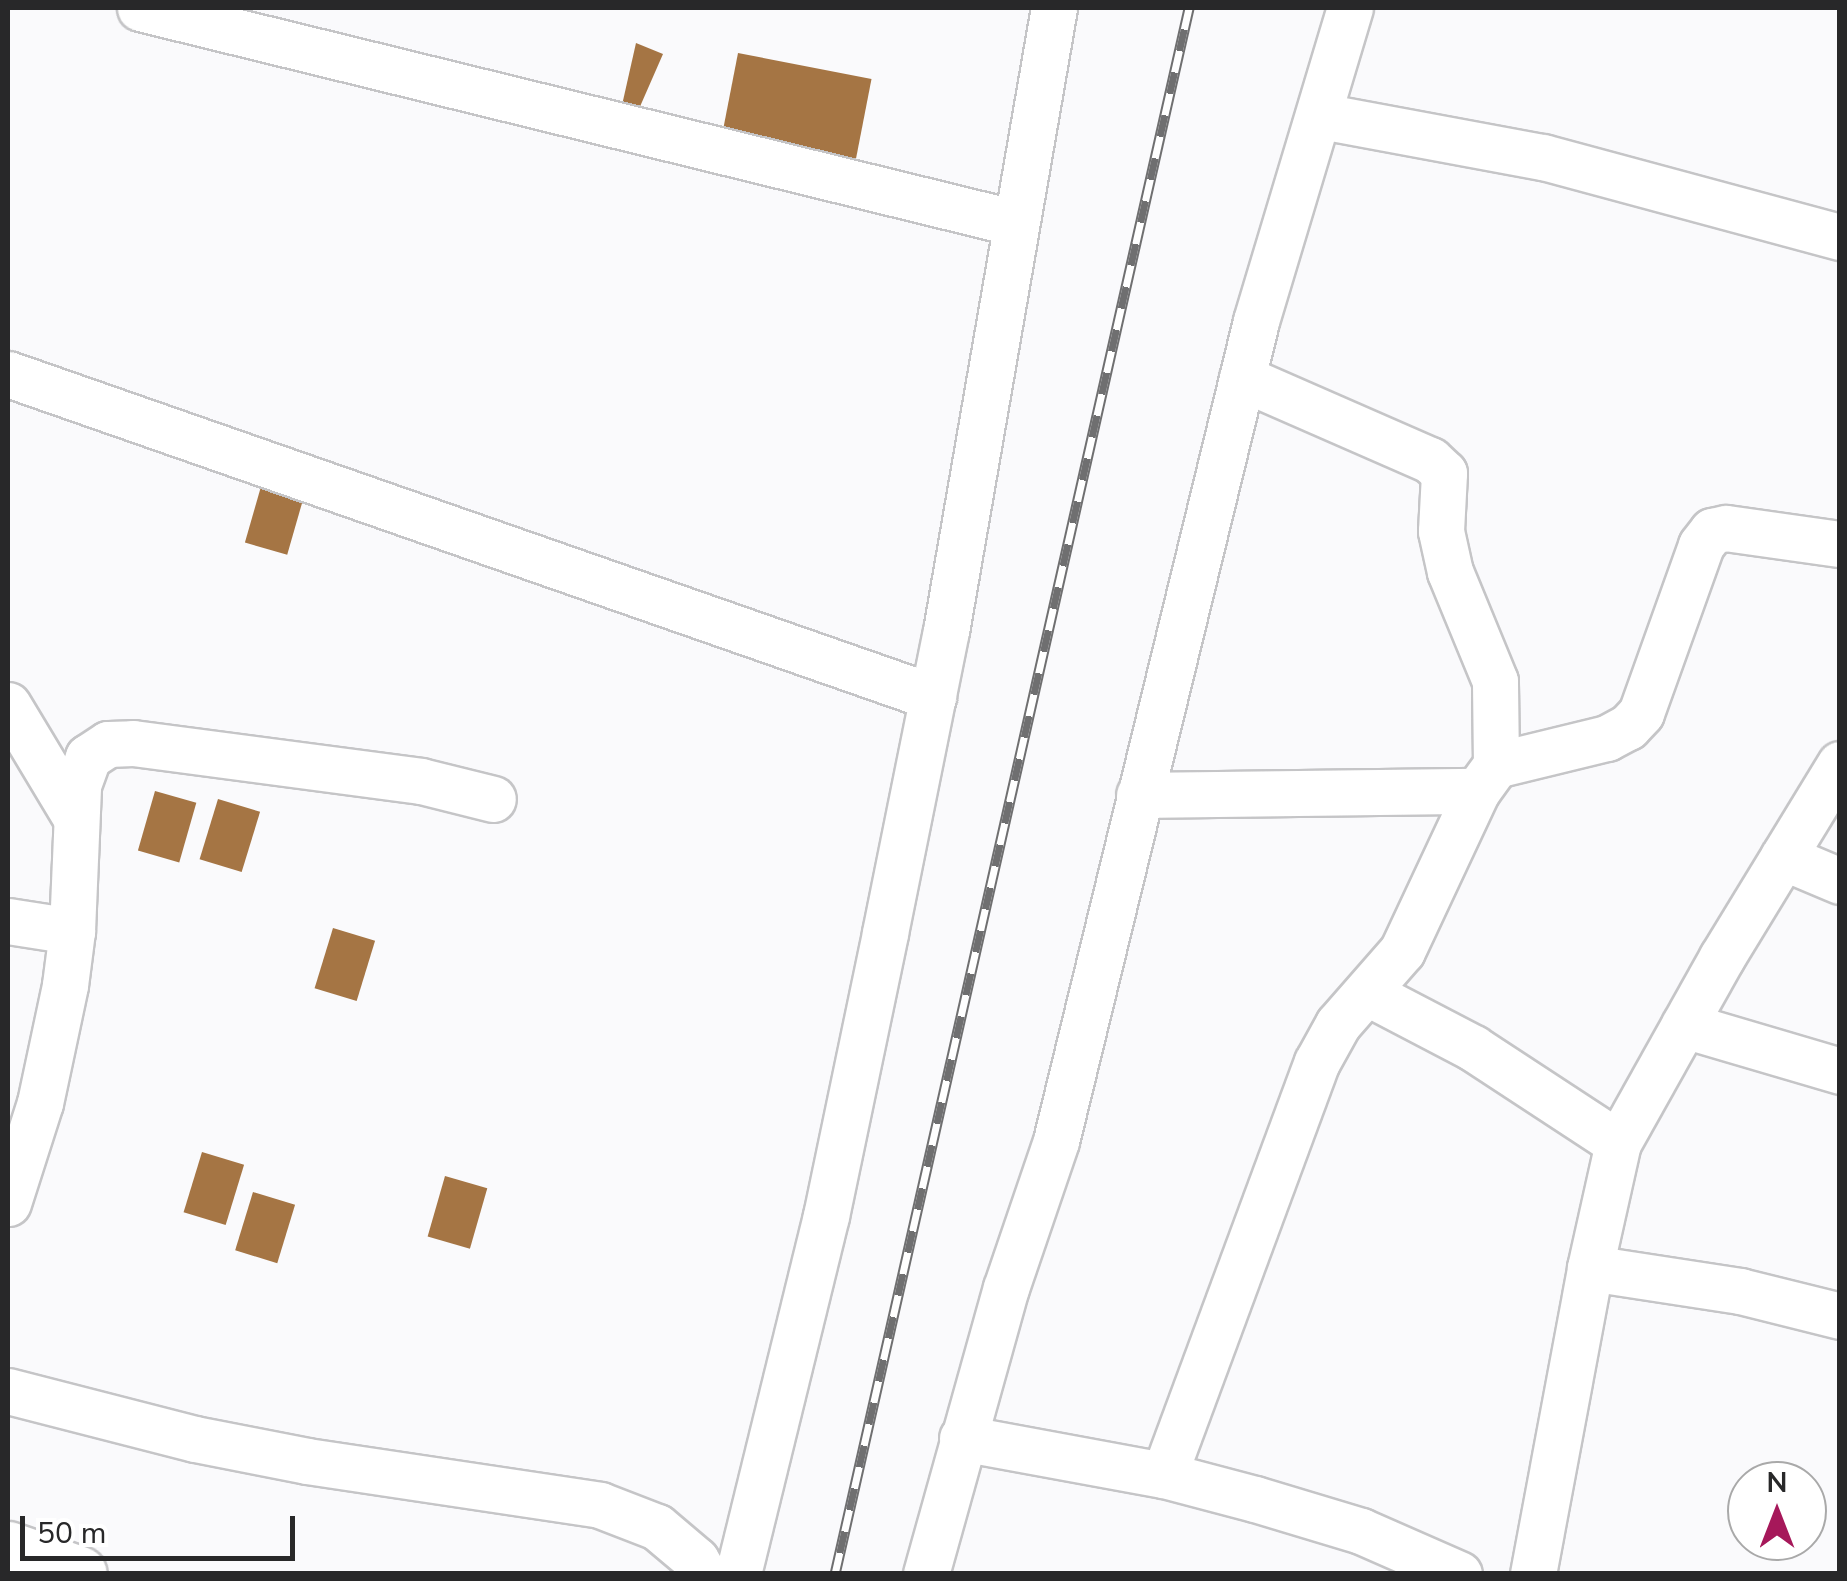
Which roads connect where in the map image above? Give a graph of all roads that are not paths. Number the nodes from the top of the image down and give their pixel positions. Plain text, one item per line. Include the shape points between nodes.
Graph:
1 (140, 8) edge
2 (1050, 8) edge
3 (1350, 8) edge
4 (1320, 116) junction
5 (1016, 223) junction
6 (1840, 237) edge
7 (8, 374) edge
8 (1242, 378) junction
9 (1840, 544) edge
10 (933, 697) junction
11 (8, 705) edge
12 (1840, 764) edge
13 (1486, 778) junction
14 (1139, 795) junction
15 (493, 799) dead end
16 (76, 818) junction
17 (1782, 857) junction
18 (1840, 881) edge
19 (8, 922) edge
20 (72, 932) junction
21 (1368, 993) junction
22 (1684, 1025) junction
23 (1840, 1070) edge
24 (1618, 1143) junction
25 (8, 1203) edge
26 (1590, 1268) junction
27 (1840, 1316) edge
28 (8, 1391) edge
29 (962, 1438) junction
30 (1164, 1475) junction
31 (8, 1549) edge
32 (79, 1574) edge
33 (704, 1574) edge
34 (738, 1574) edge
35 (926, 1574) edge
36 (1459, 1574) edge
37 (1533, 1574) edge

1 - 5 street
2 - 5 street
3 - 4 street
4 - 6 street via 1542,157
4 - 8 street
5 - 10 street
7 - 10 street
8 - 13 street via 1430,460 1444,473 1441,531 1450,572 1495,681
8 - 14 street
9 - 13 street via 1712,531 1701,545 1641,713 1607,738
10 - 34 street via 826,1216
11 - 16 street
12 - 17 street
13 - 14 street
13 - 21 street via 1420,920
14 - 29 street via 1056,1141
15 - 16 street via 421,782 133,742 108,744 88,757
16 - 20 street
17 - 18 street
17 - 22 street
19 - 20 street
20 - 25 street via 40,1103
21 - 24 street via 1473,1048
21 - 30 street via 1338,1024 1317,1062
22 - 23 street
22 - 24 street
24 - 26 street
26 - 27 street
26 - 37 street
28 - 33 street via 308,1462 600,1504 658,1527
29 - 30 street
29 - 35 street
30 - 36 street via 1361,1530
31 - 32 main road

